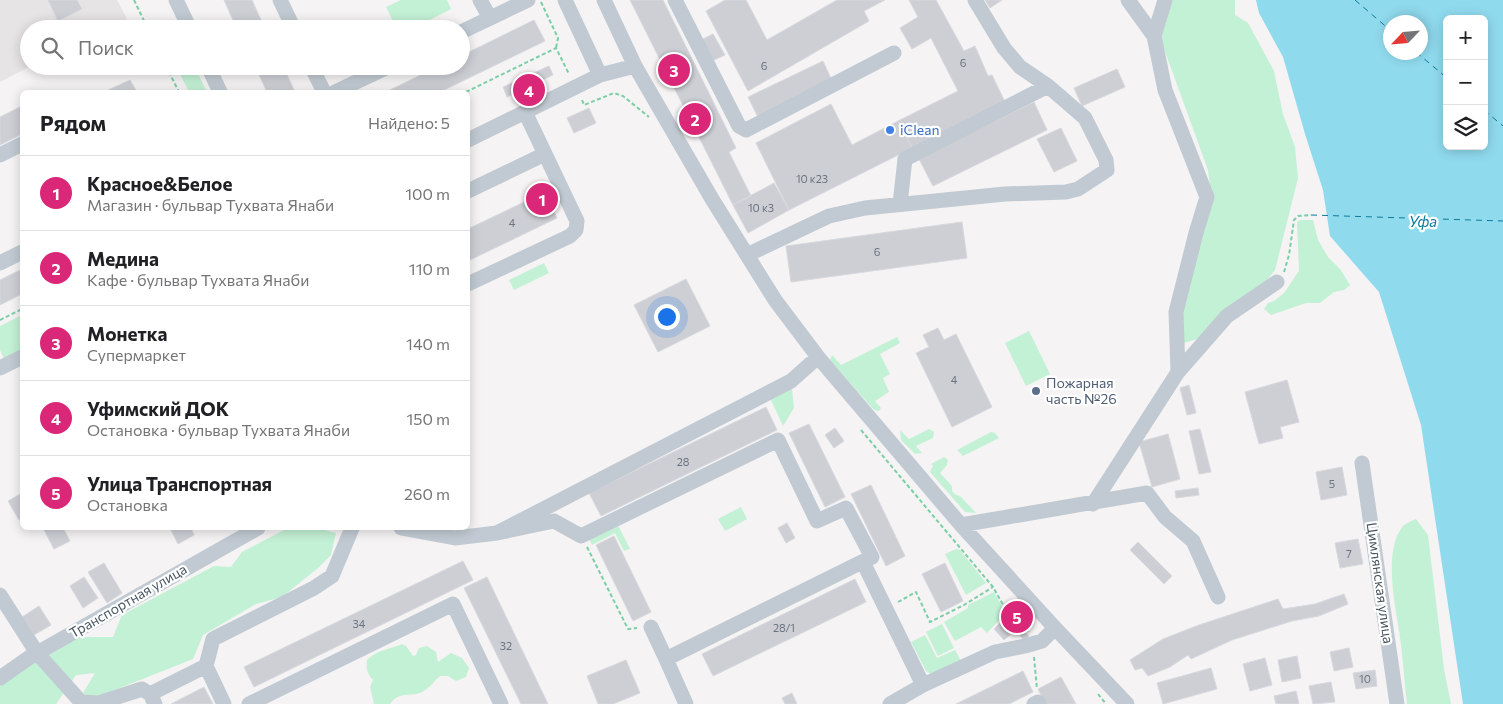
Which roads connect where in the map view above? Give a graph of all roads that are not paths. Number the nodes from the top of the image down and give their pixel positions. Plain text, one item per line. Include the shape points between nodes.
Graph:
1 (176, 0) edge
2 (280, 0) edge
3 (480, 0) edge
4 (528, 0) edge
5 (565, 0) edge
6 (604, 0) edge
7 (675, 0) edge
8 (975, 0) edge
9 (1128, 0) edge
10 (1166, 0) edge
11 (490, 18) junction
12 (186, 20) edge
13 (290, 20) edge
14 (470, 28) edge
15 (1154, 36) junction
16 (894, 54) dead end
17 (635, 66) junction
18 (212, 75) edge
19 (316, 75) edge
20 (371, 75) edge
21 (600, 75) junction
22 (1048, 86) junction
23 (219, 90) edge
24 (323, 90) edge
25 (339, 90) edge
26 (525, 112) junction
27 (470, 139) edge
28 (20, 145) edge
29 (545, 154) junction
30 (0, 155) edge
31 (470, 190) edge
32 (900, 204) junction
33 (20, 253) edge
34 (747, 255) junction
35 (0, 263) edge
36 (1277, 282) road end
37 (470, 283) edge
38 (818, 357) junction
39 (20, 358) edge
40 (0, 368) edge
41 (1178, 372) junction
42 (1362, 463) dead end
43 (1092, 504) junction
44 (961, 524) junction
45 (254, 530) edge
46 (351, 530) edge
47 (412, 530) edge
48 (497, 533) junction
49 (863, 562) junction
50 (0, 595) edge
51 (1218, 597) dead end
52 (652, 627) road end
53 (1055, 628) junction
54 (37, 653) junction
55 (666, 659) junction
56 (206, 666) junction
57 (0, 678) edge
58 (923, 685) junction
59 (153, 699) edge
60 (224, 704) edge
61 (249, 704) edge
62 (501, 704) edge
63 (686, 704) edge
64 (890, 704) edge
65 (1127, 704) edge
66 (1398, 704) edge

1 - 12 street
2 - 13 street
3 - 11 street
4 - 11 street
5 - 21 street
6 - 17 street
7 - 16 street via 739,126 746,130
8 - 22 street via 1004,48 1020,67
9 - 15 street
10 - 15 street
11 - 14 street
15 - 41 street via 1165,90 1207,197 1176,312
17 - 21 street
17 - 34 street
18 - 23 street
19 - 24 street
20 - 25 street
21 - 26 street
22 - 32 street via 905,159
22 - 32 street via 1085,118 1106,160 1107,170 1078,189 1066,192
26 - 27 street
26 - 29 street
28 - 30 street
29 - 31 street
29 - 37 street via 577,221 576,230 570,236
32 - 34 street via 829,216
33 - 35 street
34 - 38 street via 775,300
36 - 41 street via 1227,316
38 - 44 street
38 - 48 street via 791,382
39 - 40 street
41 - 43 street
42 - 66 street, Цимлянская улица
43 - 44 street
43 - 51 street via 1147,493 1165,517 1193,541
44 - 53 street
45 - 54 street, Транспортная улица
46 - 56 street via 332,576 213,639
47 - 48 street via 455,538
48 - 49 street via 554,521 581,536 778,440 817,521 846,508 872,557
49 - 55 street
49 - 58 street
50 - 54 street
52 - 55 street
53 - 58 street via 1042,641 995,652
53 - 65 street
54 - 57 street, Транспортная улица
54 - 59 street via 81,702 99,703 142,689
55 - 63 street
56 - 59 street
56 - 60 street
58 - 64 street
61 - 62 street via 453,604

